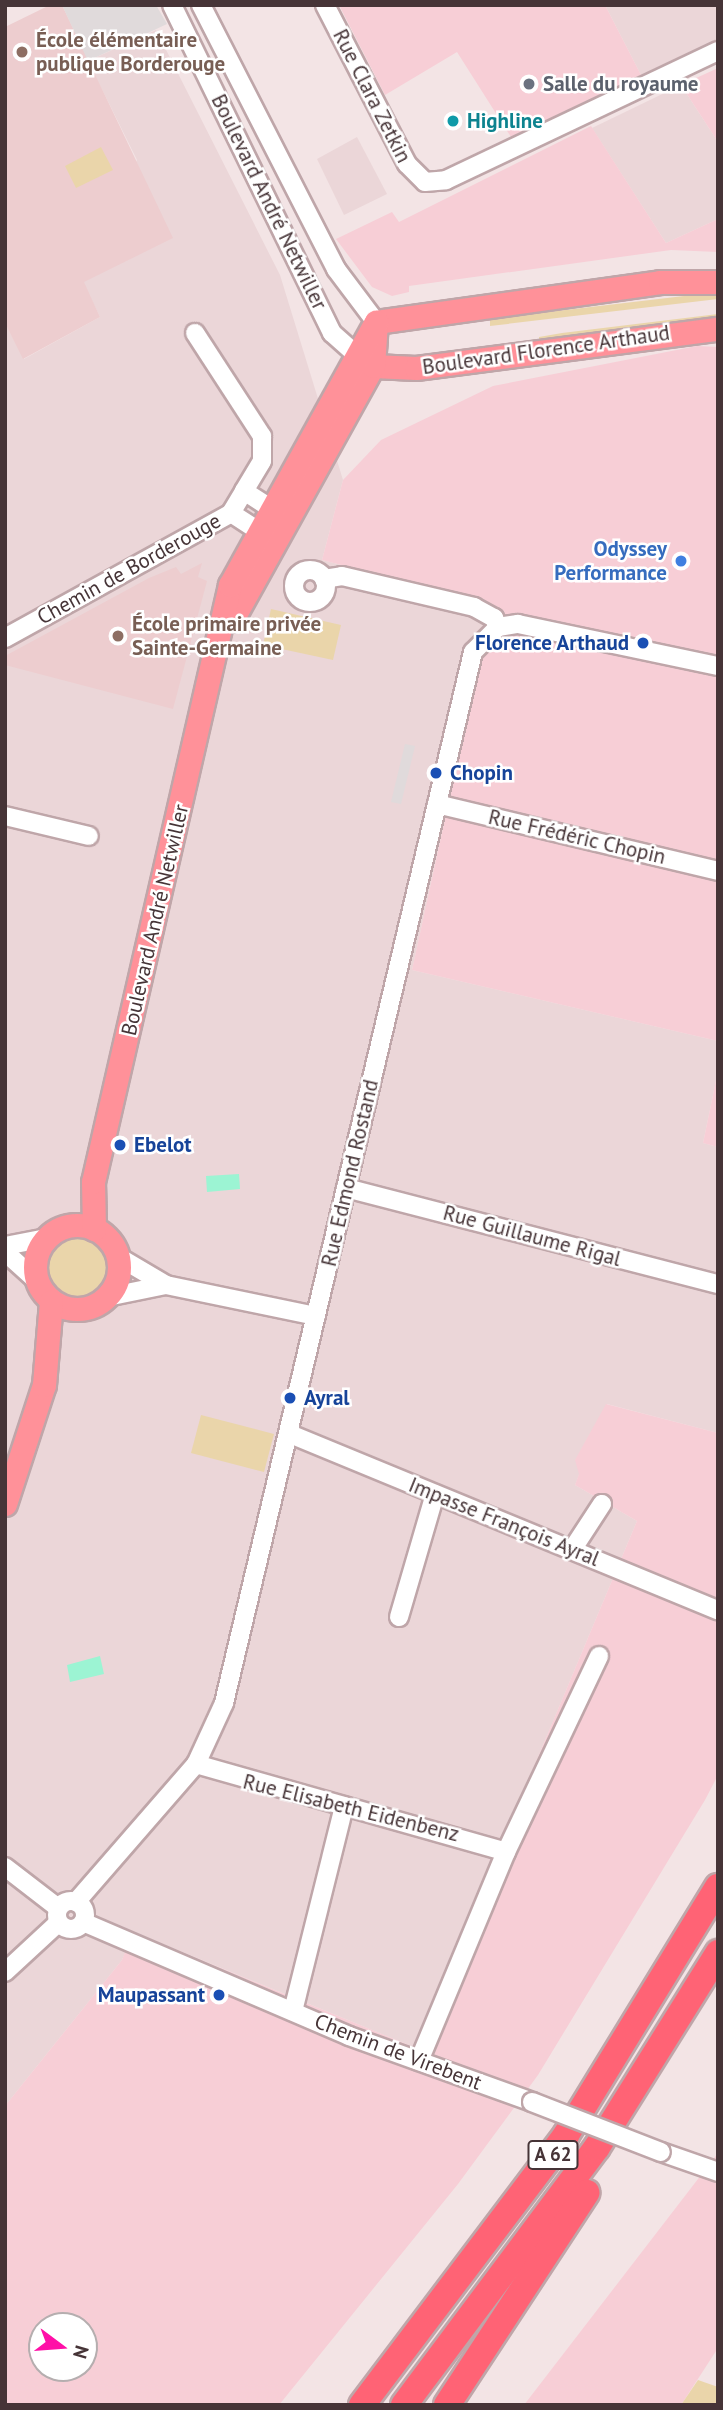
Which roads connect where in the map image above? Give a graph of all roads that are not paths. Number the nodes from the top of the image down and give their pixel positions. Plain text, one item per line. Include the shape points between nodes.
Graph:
1 (172, 5) edge
2 (201, 5) edge
3 (325, 5) edge
4 (718, 51) edge
5 (718, 282) edge
6 (376, 322) junction
7 (718, 329) edge
8 (195, 333) dead end
9 (364, 361) junction
10 (244, 491) junction
11 (270, 508) junction
12 (231, 513) junction
13 (257, 530) junction
14 (324, 579) dead end
15 (498, 627) junction
16 (5, 638) edge
17 (217, 659) junction
18 (718, 666) edge
19 (437, 804) junction
20 (5, 816) edge
21 (89, 836) dead end
22 (718, 871) edge
23 (93, 1181) junction
24 (346, 1188) junction
25 (94, 1229) junction
26 (56, 1233) junction
27 (5, 1246) edge
28 (5, 1252) edge
29 (117, 1256) junction
30 (37, 1282) junction
31 (166, 1284) junction
32 (718, 1284) edge
33 (107, 1297) junction
34 (51, 1301) junction
35 (75, 1310) junction
36 (316, 1316) junction
37 (47, 1361) junction
38 (290, 1434) junction
39 (435, 1494) junction
40 (5, 1504) edge
41 (602, 1504) dead end
42 (572, 1550) junction
43 (718, 1610) edge
44 (399, 1617) dead end
45 (599, 1656) dead end
46 (196, 1764) junction
47 (344, 1806) junction
48 (506, 1852) junction
49 (5, 1867) edge
50 (718, 1887) edge
51 (76, 1902) junction
52 (58, 1915) junction
53 (83, 1922) junction
54 (718, 1955) edge
55 (5, 1972) edge
56 (293, 2011) junction
57 (419, 2061) junction
58 (718, 2172) edge
59 (362, 2405) edge
60 (404, 2405) edge
61 (447, 2405) edge

1 - 9 street, Boulevard André Netwiller via 320,309
2 - 6 street, Boulevard André Netwiller via 336,269
3 - 4 street, Rue Clara Zetkin via 407,164 425,182 446,180
5 - 6 main road via 660,282
6 - 9 main road, Boulevard André Netwiller
7 - 9 main road, Boulevard Florence Arthaud via 416,368
8 - 10 street, Chemin de Borderouge via 261,436 262,461
9 - 11 main road, Boulevard André Netwiller
9 - 17 main road, Boulevard André Netwiller via 242,595
10 - 11 street
10 - 12 street, Chemin de Borderouge
11 - 13 main road, Boulevard André Netwiller
12 - 13 street
12 - 16 street, Chemin de Borderouge
13 - 17 main road, Boulevard André Netwiller via 230,585
14 - 15 street via 342,576 474,607 494,618
15 - 18 street via 536,626
15 - 19 street, Rue Edmond Rostand via 473,652
17 - 23 main road, Boulevard André Netwiller
19 - 22 street, Rue Frédéric Chopin
19 - 24 street, Rue Edmond Rostand
20 - 21 street
23 - 25 main road, Boulevard André Netwiller
23 - 26 main road, Boulevard André Netwiller
24 - 32 street, Rue Guillaume Rigal
24 - 36 street, Rue Edmond Rostand
25 - 26 main road
25 - 29 main road
26 - 27 street
26 - 30 main road via 36,1258
28 - 30 street
29 - 31 street
29 - 33 main road via 118,1278
30 - 34 main road
31 - 33 street
31 - 36 street
33 - 35 main road
34 - 35 main road
34 - 37 main road
35 - 37 main road
36 - 38 street, Rue Edmond Rostand
37 - 40 main road
38 - 39 street, Impasse François Ayral
38 - 46 street, Rue Edmond Rostand via 225,1703
39 - 42 street, Impasse François Ayral
39 - 44 street
41 - 42 street
42 - 43 street, Impasse François Ayral
45 - 48 street
46 - 47 street, Rue Elisabeth Eidenbenz
46 - 51 street, Rue Edmond Rostand
47 - 48 street, Rue Elisabeth Eidenbenz
47 - 56 street
48 - 57 street
49 - 52 street
50 - 59 highway, A 62 via 566,2135
51 - 52 street
51 - 53 street via 83,1908
52 - 53 street via 71,1930
52 - 55 street
53 - 56 street, Chemin de Virebent
54 - 60 highway, A 62 via 597,2147
54 - 61 highway via 610,2156
56 - 57 street, Chemin de Virebent
57 - 58 street, Chemin de Virebent, bridge

